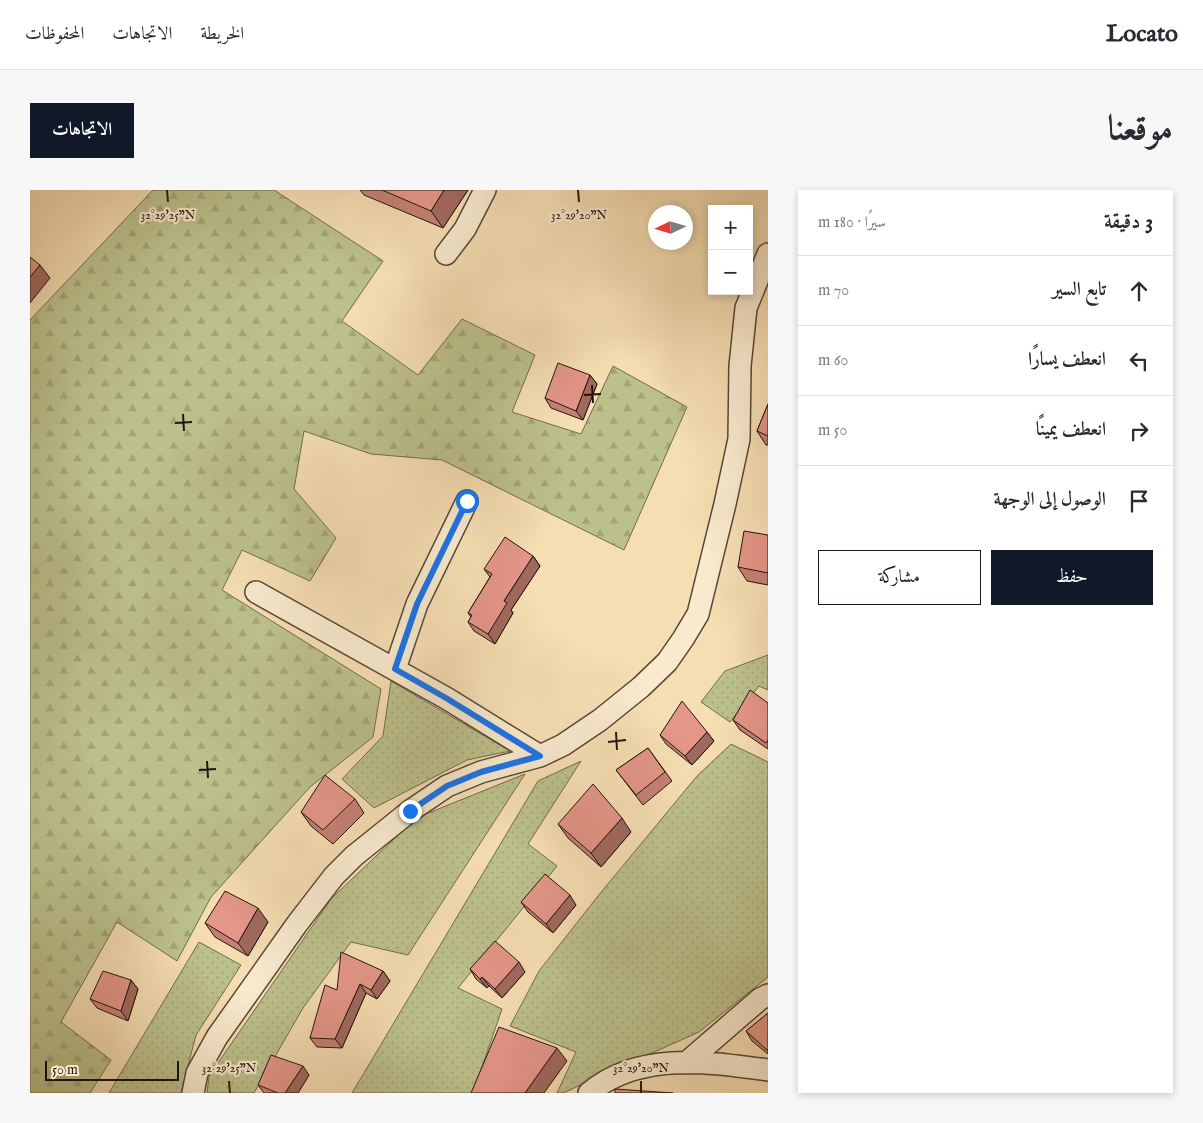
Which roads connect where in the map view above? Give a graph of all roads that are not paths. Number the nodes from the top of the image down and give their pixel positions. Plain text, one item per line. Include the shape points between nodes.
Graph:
1 (485, 190) edge
2 (446, 254) dead end
3 (768, 254) edge
4 (467, 501) dead end
5 (256, 592) dead end
6 (395, 669) junction
7 (540, 756) junction
8 (768, 995) edge
9 (686, 1062) junction
10 (768, 1070) edge
11 (193, 1093) edge
12 (588, 1093) edge

1 - 2 street via 465,229
3 - 7 street via 746,308 740,366 739,439 698,614 667,662 642,687 600,720
4 - 6 street via 417,604
5 - 6 street
6 - 7 street
7 - 11 street via 481,772 447,786 354,856 296,924 217,1037 197,1074
8 - 9 street
9 - 10 street
9 - 12 street via 654,1063 624,1072

